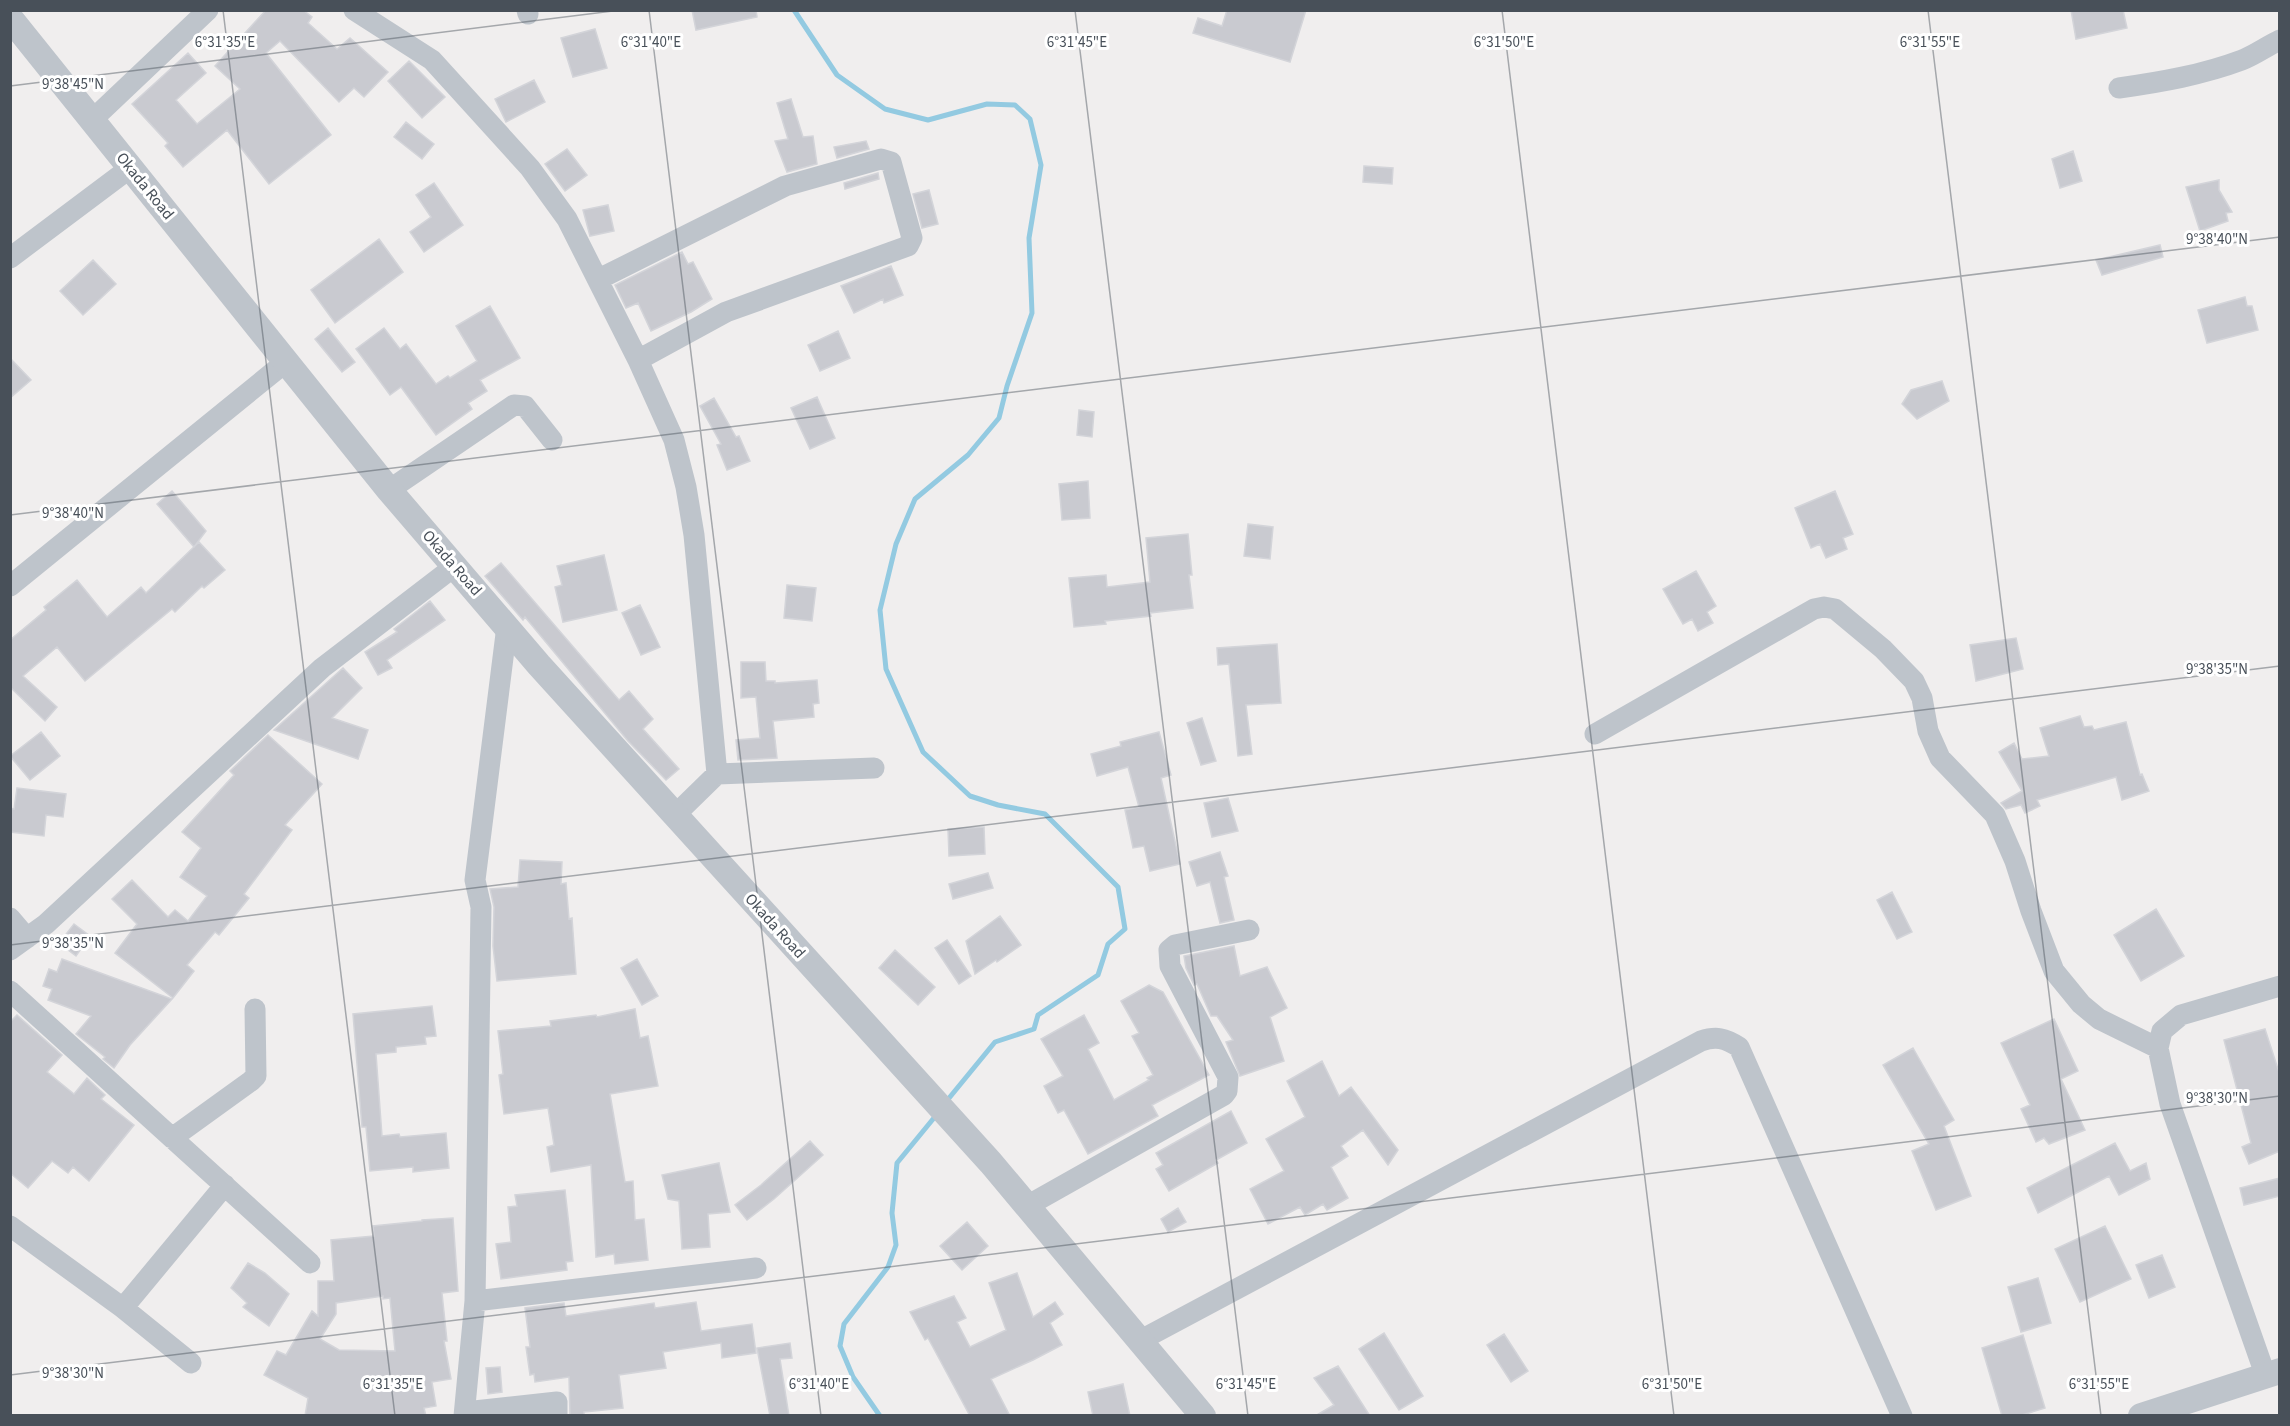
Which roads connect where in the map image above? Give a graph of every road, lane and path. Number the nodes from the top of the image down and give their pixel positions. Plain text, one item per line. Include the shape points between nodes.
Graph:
1 (208, 10) edge
2 (354, 10) edge
3 (10, 18) edge
4 (2280, 40) edge
5 (2119, 88) dead end
6 (92, 120) junction
7 (130, 168) junction
8 (10, 258) edge
9 (598, 279) junction
10 (638, 360) junction
11 (287, 361) junction
12 (552, 440) dead end
13 (389, 490) junction
14 (455, 566) junction
15 (10, 586) edge
16 (507, 626) junction
17 (1595, 734) dead end
18 (874, 768) dead end
19 (717, 774) junction
20 (674, 816) junction
21 (10, 918) edge
22 (1249, 930) dead end
23 (19, 944) edge
24 (2280, 986) edge
25 (10, 991) edge
26 (255, 1009) dead end
27 (2158, 1048) junction
28 (172, 1138) junction
29 (225, 1185) junction
30 (1027, 1206) junction
31 (10, 1226) edge
32 (310, 1263) dead end
33 (756, 1268) dead end
34 (475, 1301) junction
35 (123, 1308) junction
36 (1141, 1340) junction
37 (191, 1363) dead end
38 (2272, 1373) edge
39 (464, 1414) edge
40 (557, 1416) edge
41 (1203, 1416) edge
42 (1902, 1416) edge
43 (2141, 1416) edge

1 - 6 street
2 - 9 street via 432,60 480,111 530,168 567,219
3 - 6 street, Okada Road
4 - 5 street via 2244,59 2174,81
6 - 7 street, Okada Road
7 - 8 street
7 - 11 street, Okada Road
9 - 10 street
9 - 10 street via 785,186 881,159 891,162 912,238 908,246 726,312
10 - 19 street via 674,440 686,487
11 - 13 street, Okada Road
11 - 15 street
12 - 13 street via 525,406 514,405
13 - 14 street, Okada Road
14 - 16 street, Okada Road
14 - 23 street via 322,668 46,924
16 - 20 street, Okada Road
16 - 34 street via 475,880 481,908
17 - 27 street via 1814,609 1835,609 1914,681 1940,758 1995,815 2054,971 2099,1019
18 - 19 street
19 - 20 street
20 - 30 street, Okada Road
21 - 23 street
22 - 30 street via 1175,945 1169,950 1170,966 1228,1077 1224,1095
24 - 27 street via 2181,1015 2163,1031
25 - 28 street
26 - 28 street via 256,1076
27 - 38 street via 2170,1104
28 - 29 street
29 - 32 street
29 - 35 street
30 - 36 street, Okada Road
31 - 35 street
33 - 34 street
34 - 39 street
35 - 37 street
36 - 41 street, Okada Road
36 - 42 street via 1713,1037 1727,1039 1739,1047
38 - 43 street
39 - 40 street via 557,1402

